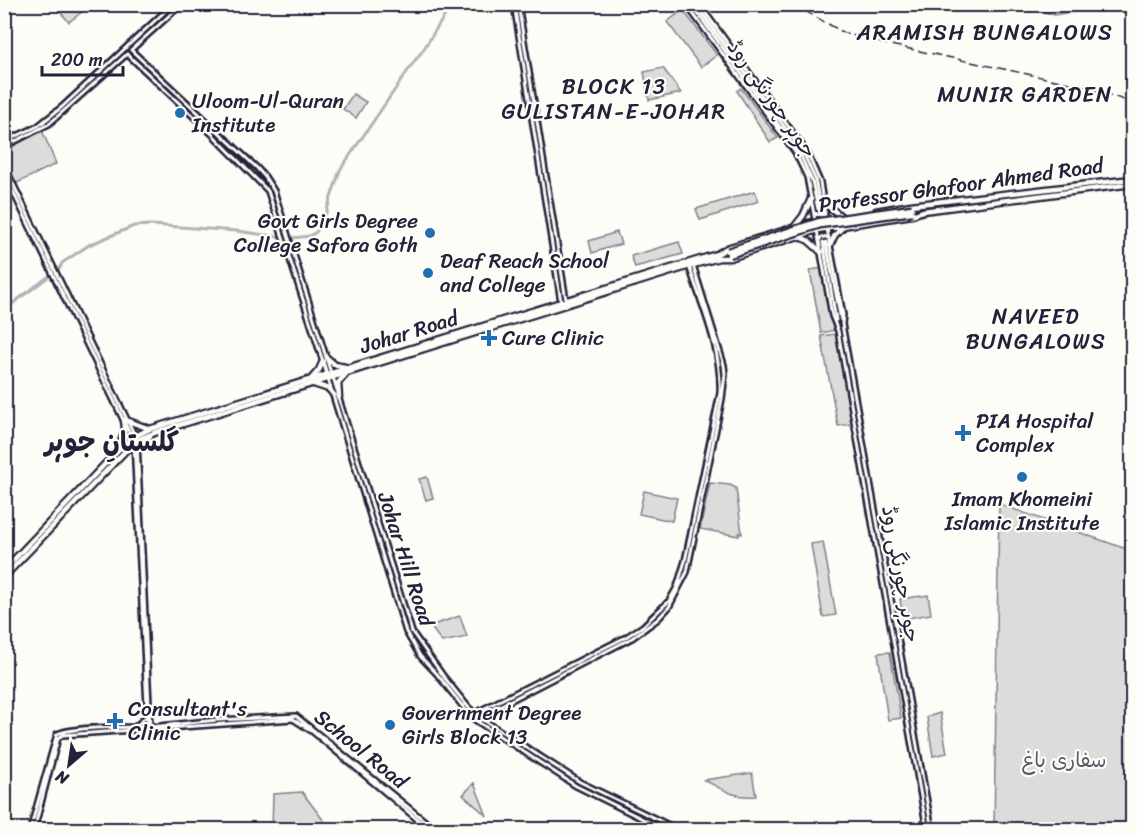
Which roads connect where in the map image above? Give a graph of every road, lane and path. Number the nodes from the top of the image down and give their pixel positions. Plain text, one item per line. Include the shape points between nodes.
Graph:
1 (173, 4) edge
2 (182, 4) edge
3 (516, 4) edge
4 (693, 4) edge
5 (141, 35) junction
6 (144, 39) junction
7 (132, 50) junction
8 (127, 54) junction
9 (112, 64) junction
10 (21, 134) junction
11 (22, 139) junction
12 (4, 142) edge
13 (4, 147) edge
14 (4, 165) edge
15 (4, 173) edge
16 (1132, 179) edge
17 (1132, 184) edge
18 (1054, 192) junction
19 (811, 199) junction
20 (823, 199) junction
21 (924, 205) junction
22 (821, 210) junction
23 (912, 210) junction
24 (923, 211) junction
25 (814, 213) junction
26 (841, 216) junction
27 (825, 218) junction
28 (815, 220) junction
29 (848, 224) junction
30 (795, 226) junction
31 (827, 228) junction
32 (817, 230) junction
33 (797, 235) junction
34 (825, 241) junction
35 (821, 252) junction
36 (718, 256) junction
37 (691, 265) junction
38 (52, 266) junction
39 (564, 301) junction
40 (836, 325) junction
41 (423, 347) junction
42 (325, 359) junction
43 (349, 370) junction
44 (330, 376) junction
45 (311, 382) junction
46 (337, 400) junction
47 (126, 421) junction
48 (152, 431) junction
49 (135, 439) junction
50 (119, 449) junction
51 (138, 449) junction
52 (868, 468) junction
53 (862, 469) junction
54 (869, 475) junction
55 (864, 476) junction
56 (4, 570) edge
57 (4, 577) edge
58 (147, 715) junction
59 (474, 716) junction
60 (305, 724) junction
61 (134, 727) junction
62 (149, 728) junction
63 (129, 729) junction
64 (500, 731) junction
65 (497, 735) junction
66 (567, 774) junction
67 (920, 778) junction
68 (564, 779) junction
69 (922, 786) junction
70 (926, 823) junction
71 (32, 830) edge
72 (430, 830) edge
73 (436, 830) edge
74 (665, 830) edge
75 (679, 830) edge
76 (892, 830) edge
77 (929, 830) edge

1 - 5 street
2 - 6 street
3 - 39 street
4 - 19 street, جوہر چورنگی روڈ via 795,152 807,177
4 - 20 street, جوہر چورنگی روڈ via 807,152
4 - 22 street, جوہر چورنگی روڈ via 801,156
5 - 6 street
5 - 9 street
6 - 7 street
7 - 8 street
7 - 42 street via 269,183
8 - 9 street
8 - 42 street via 268,191
9 - 10 street via 46,120
9 - 11 street via 49,124
10 - 11 street
10 - 12 street
11 - 13 street
14 - 38 street
15 - 38 street
16 - 18 main road, Professor Ghafoor Ahmed Road
17 - 18 main road
18 - 21 main road, Professor Ghafoor Ahmed Road
18 - 24 main road
19 - 25 street, جوہر چورنگی روڈ
19 - 30 main road
20 - 22 street, جوہر چورنگی روڈ
20 - 26 main road
21 - 23 main road
21 - 26 main road, Professor Ghafoor Ahmed Road
22 - 25 street via 819,215
22 - 27 street, جوہر چورنگی روڈ
23 - 24 main road
23 - 36 main road, bridge via 820,225
24 - 29 main road, Johar Road
25 - 28 street, جوہر چورنگی روڈ
26 - 27 main road, Professor Ghafoor Ahmed Road
27 - 28 main road, Professor Ghafoor Ahmed Road
27 - 31 street, جوہر چورنگی روڈ
28 - 30 main road, Professor Ghafoor Ahmed Road
28 - 32 street, جوہر چورنگی روڈ
29 - 31 main road, Johar Road
29 - 34 main road
30 - 36 main road, Johar Road via 726,248
31 - 32 main road, Johar Road
31 - 34 street, جوہر چورنگی روڈ
32 - 33 main road, Johar Road
32 - 34 street, جوہر چورنگی روڈ
33 - 35 main road
33 - 36 main road, Johar Road via 730,258
34 - 35 street, جوہر چورنگی روڈ
34 - 40 street, جوہر چورنگی روڈ
34 - 52 street, جوہر چورنگی روڈ via 843,315
35 - 40 street, جوہر چورنگی روڈ
36 - 37 main road, Johar Road
36 - 39 main road, Johar Road
37 - 41 main road, Johar Road
37 - 59 street via 725,374 682,574 669,600 654,617 626,637
38 - 47 street
39 - 41 main road, Johar Road
40 - 53 street, جوہر چورنگی روڈ
41 - 43 main road, Johar Road
42 - 43 main road
42 - 44 street, Johar Hill Road
42 - 45 main road
43 - 44 main road, Johar Road
43 - 46 main road via 338,383
44 - 45 main road, Johar Road
44 - 46 street, Johar Hill Road
45 - 46 main road via 323,386
45 - 48 main road, Johar Road
46 - 59 street, Johar Hill Road via 406,632 420,656
47 - 48 main road
47 - 49 street
47 - 50 main road
48 - 49 main road, Johar Road
48 - 51 main road
49 - 50 main road, Johar Road
49 - 51 street
49 - 57 main road, Johar Road
49 - 58 street
50 - 56 main road, Johar Road
51 - 62 street
52 - 53 street
52 - 54 street, جوہر چورنگی روڈ
53 - 55 street, جوہر چورنگی روڈ
54 - 55 street
54 - 67 street, جوہر چورنگی روڈ
55 - 67 street, جوہر چورنگی روڈ
58 - 61 street
58 - 62 street
59 - 64 street, Johar Hill Road
59 - 65 street, Johar Hill Road
60 - 62 street, School Road via 291,715
60 - 72 street, School Road
60 - 73 street, School Road
61 - 62 street, School Road
61 - 63 street, School Road
62 - 63 street, School Road
63 - 71 street, School Road via 58,738
64 - 65 street
64 - 66 street, Johar Hill Road
65 - 68 street, Johar Hill Road
66 - 68 street
66 - 75 street, Johar Hill Road
67 - 69 street, جوہر چورنگی روڈ
68 - 74 street, Johar Hill Road
69 - 70 street, جوہر چورنگی روڈ
69 - 77 street, جوہر چورنگی روڈ
70 - 76 street
70 - 77 street, جوہر چورنگی روڈ

